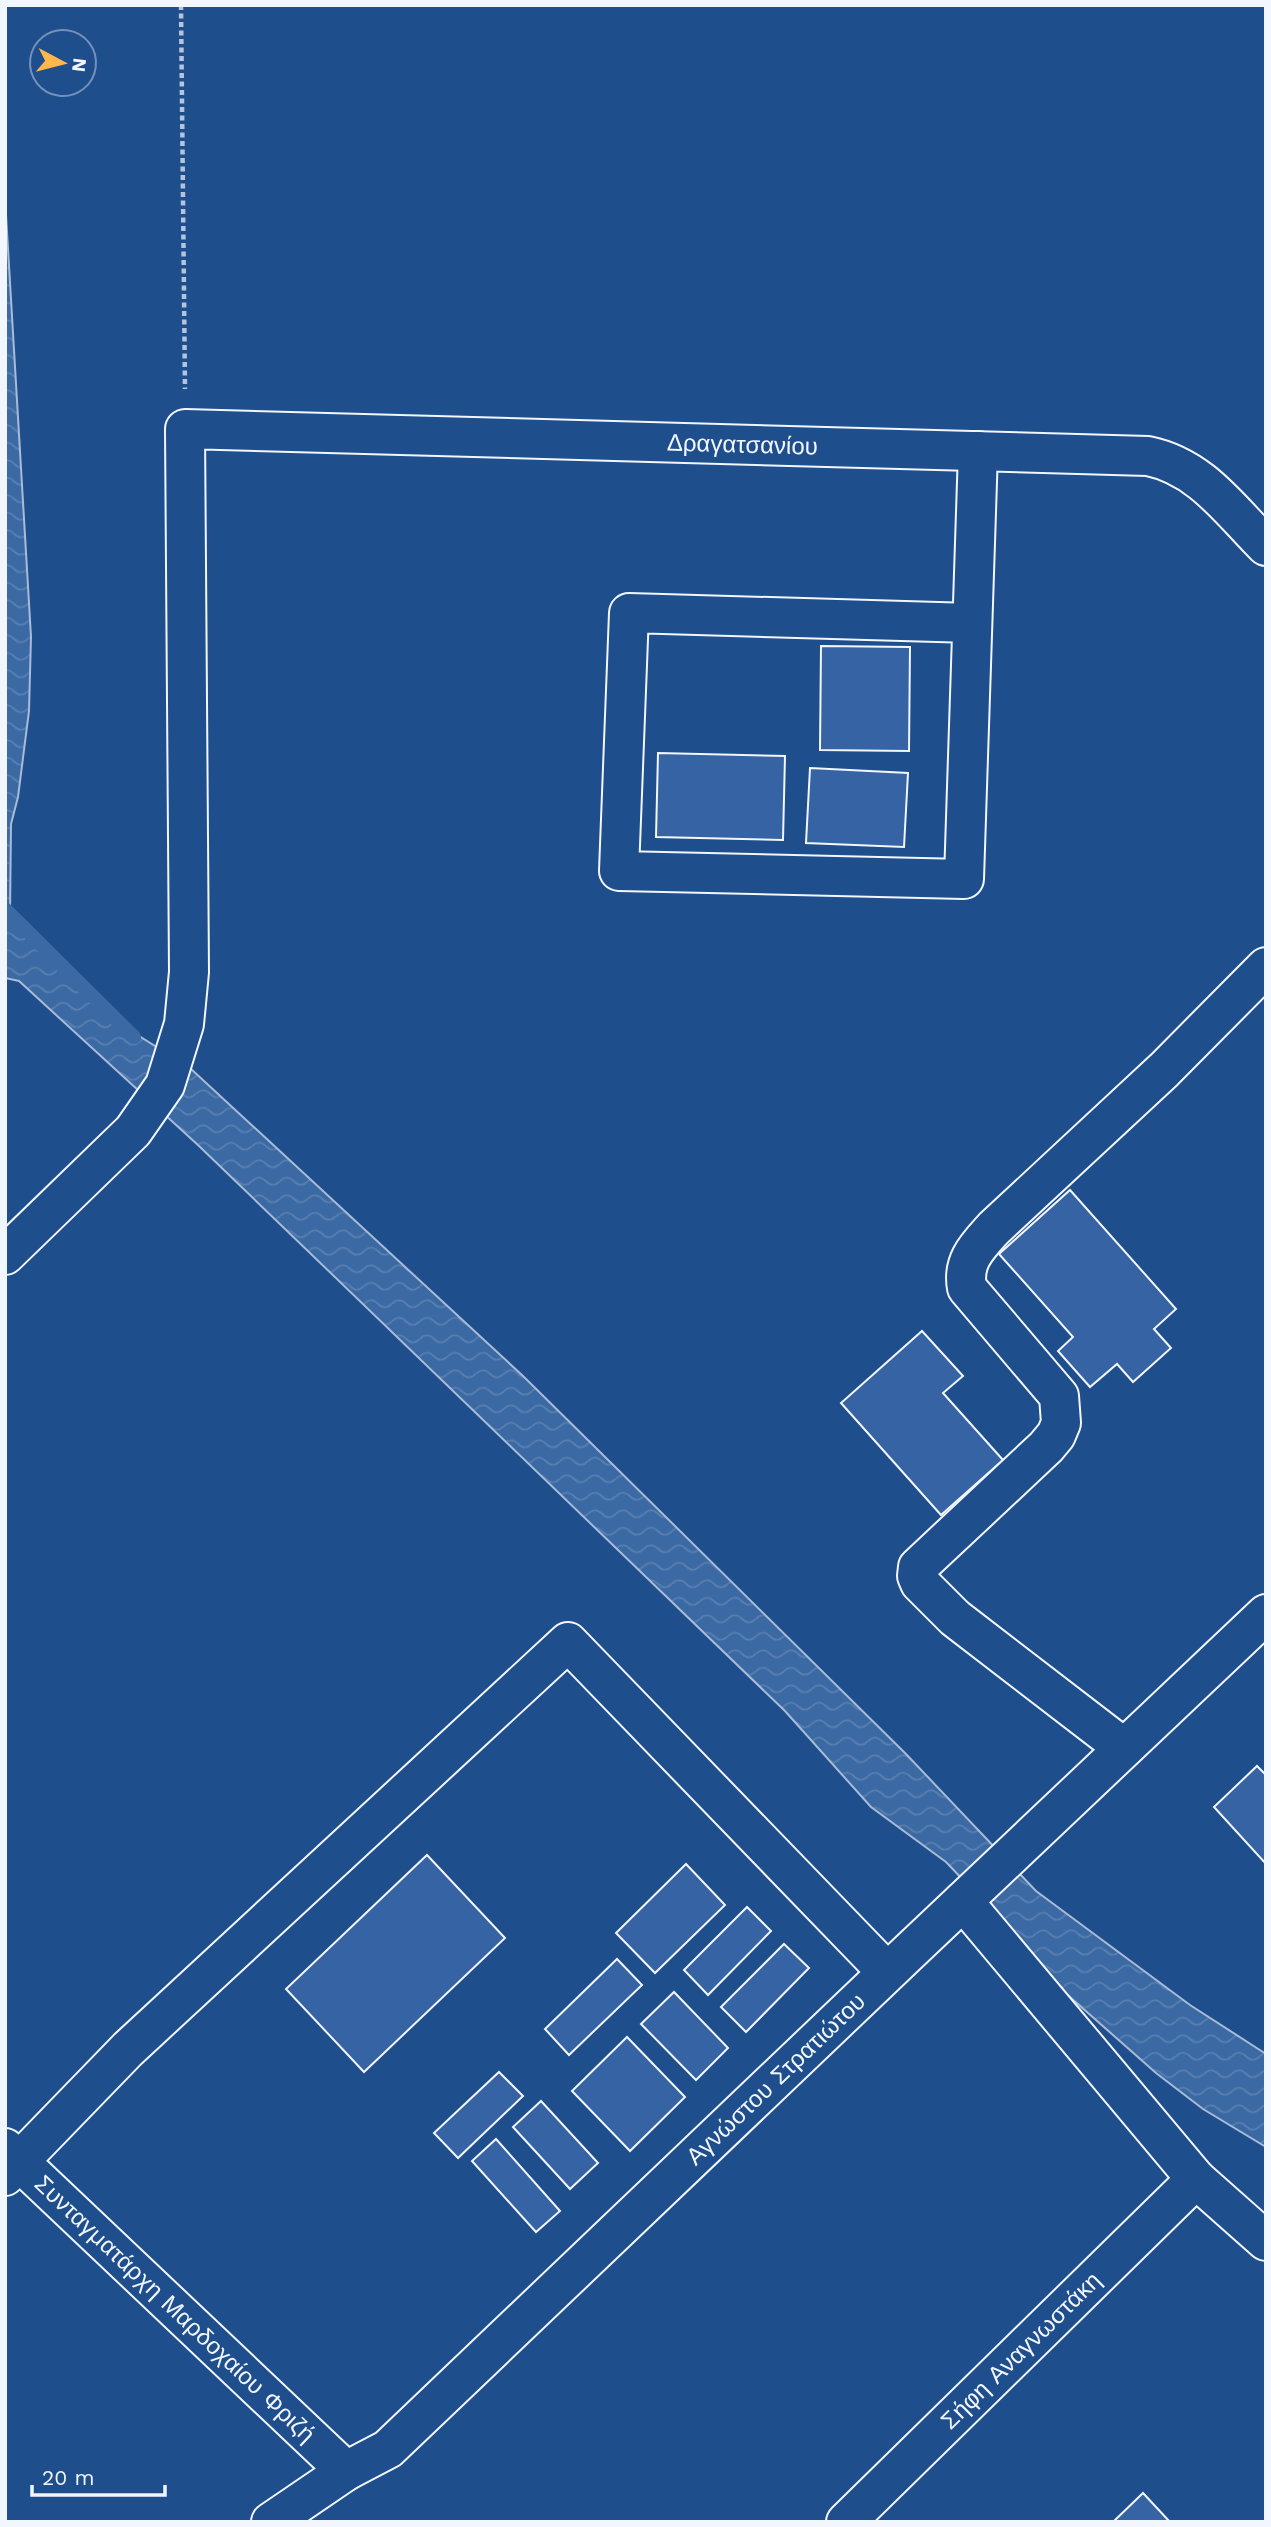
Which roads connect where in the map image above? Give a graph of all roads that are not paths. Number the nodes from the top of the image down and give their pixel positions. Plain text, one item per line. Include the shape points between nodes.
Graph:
1 (978, 451) junction
2 (1266, 546) edge
3 (972, 623) junction
4 (1266, 967) edge
5 (5, 1255) edge
6 (1266, 1615) edge
7 (1124, 1748) junction
8 (963, 1901) junction
9 (887, 1972) junction
10 (10, 2162) edge
11 (1196, 2179) junction
12 (1266, 2241) edge
13 (346, 2471) junction
14 (271, 2522) edge
15 (846, 2522) edge

1 - 2 street, Δραγατσανίου via 1168,460 1200,479
1 - 3 street
1 - 5 street, Δραγατσανίου via 185,429 189,972 184,1024 164,1084 133,1131
3 - 3 street via 964,878 619,871 629,613
4 - 7 street via 1164,1070 993,1228 976,1247 965,1275 968,1288 1059,1396 1061,1423 1046,1447 918,1567 917,1576 971,1631
6 - 7 street, Αγνώστου Στρατιώτου
7 - 8 street, Αγνώστου Στρατιώτου
8 - 9 street, Αγνώστου Στρατιώτου
8 - 11 street
9 - 10 street via 568,1642
9 - 13 street, Αγνώστου Στρατιώτου via 388,2449
10 - 13 street, Συνταγματάρχη Μαρδοχαίου Φριζή
11 - 12 street
11 - 15 street, Σήφη Αναγνωστάκη
13 - 14 street, Αγνώστου Στρατιώτου

